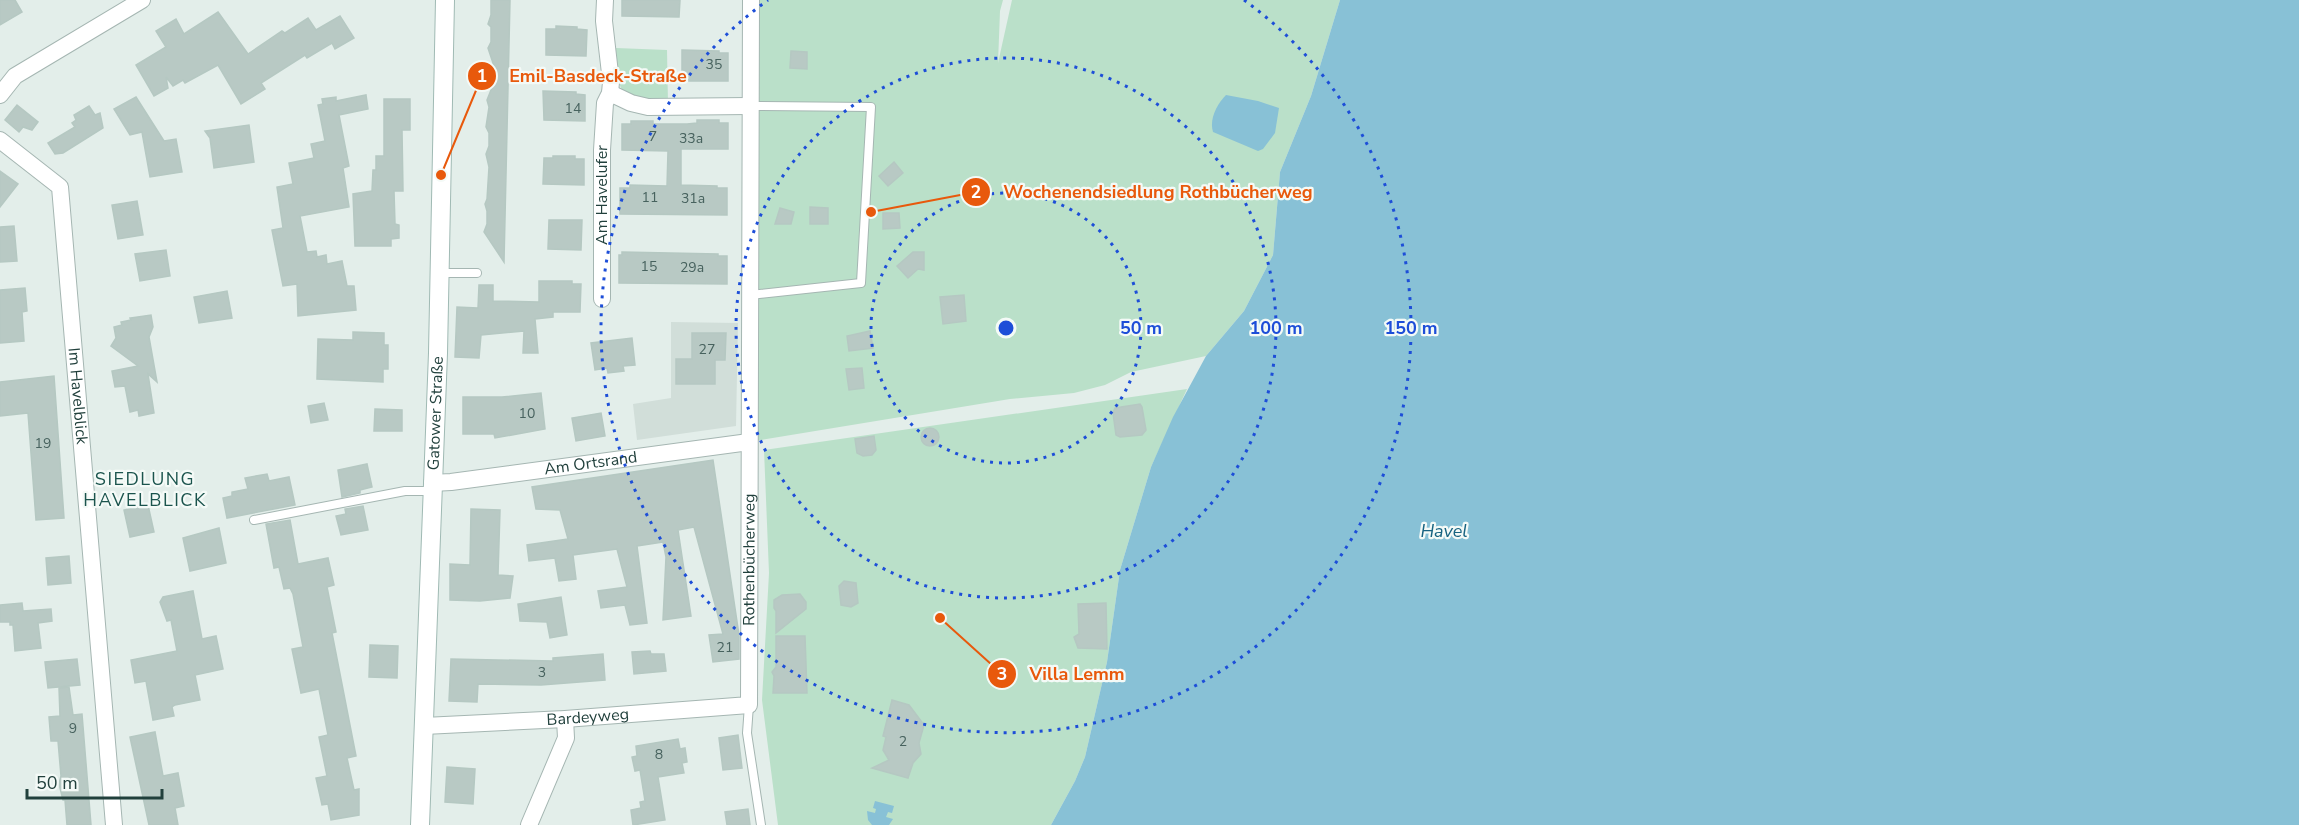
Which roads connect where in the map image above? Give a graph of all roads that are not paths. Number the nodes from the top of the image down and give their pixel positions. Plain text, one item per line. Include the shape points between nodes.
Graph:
1 (142, 0) edge
2 (446, 0) edge
3 (604, 0) edge
4 (751, 0) edge
5 (610, 93) junction
6 (0, 95) edge
7 (749, 106) junction
8 (0, 140) edge
9 (440, 273) junction
10 (477, 273) dead end
11 (750, 295) junction
12 (602, 299) dead end
13 (749, 442) junction
14 (432, 487) junction
15 (254, 520) dead end
16 (749, 705) junction
17 (565, 718) junction
18 (424, 726) junction
19 (114, 825) edge
20 (420, 825) edge
21 (530, 825) edge
22 (761, 825) edge

1 - 6 street via 15,76
2 - 9 main road, Gatower Straße
3 - 5 street, Am Havelufer
4 - 7 street, Rothenbücherweg
5 - 7 street via 648,108
5 - 12 street, Am Havelufer via 605,103 602,150
7 - 11 street, Rothenbücherweg
7 - 11 lane via 871,106 861,283
8 - 19 street, Im Havelblick via 60,186
9 - 10 lane
9 - 14 main road, Gatower Straße
11 - 13 street, Rothenbücherweg
13 - 14 street, Am Ortsrand
13 - 16 street, Rothenbücherweg
14 - 15 lane
14 - 18 main road, Gatower Straße
16 - 17 street, Bardeyweg
16 - 22 lane, Rothenbücherweg via 747,733
17 - 18 street, Bardeyweg
17 - 21 street via 567,738
18 - 20 main road, Gatower Straße

